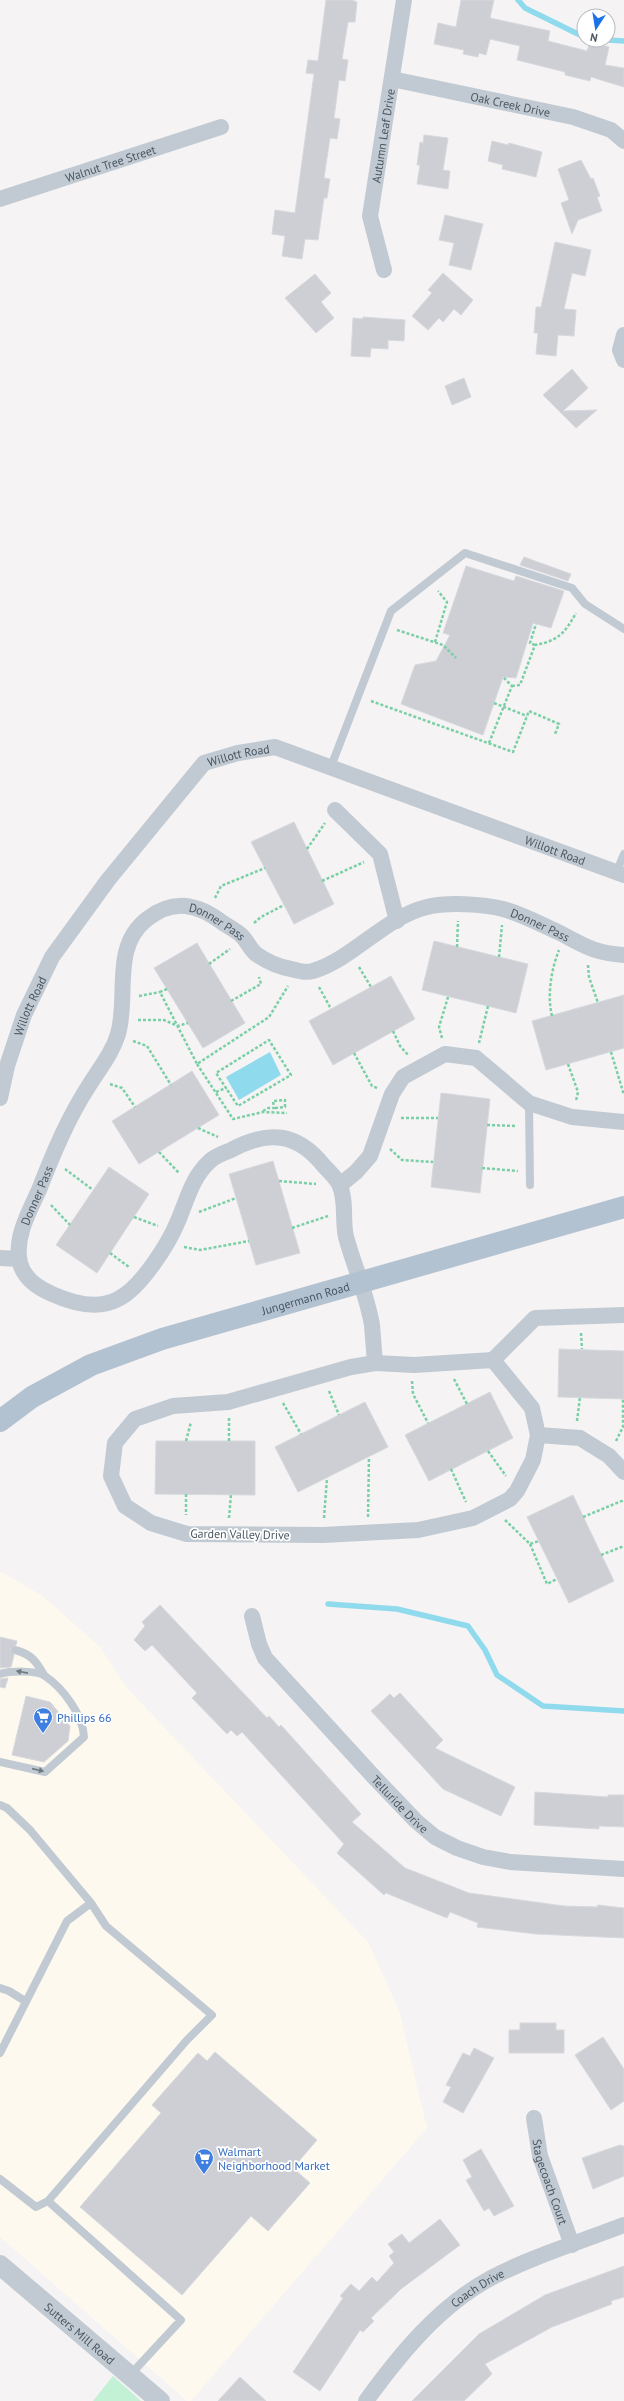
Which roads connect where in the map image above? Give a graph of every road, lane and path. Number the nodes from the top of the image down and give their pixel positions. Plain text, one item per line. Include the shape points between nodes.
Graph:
1 (404, 0) edge
2 (392, 79) junction
3 (220, 127) dead end
4 (624, 141) edge
5 (0, 199) edge
6 (384, 270) dead end
7 (624, 335) edge
8 (624, 360) edge
9 (430, 580) junction
10 (583, 601) junction
11 (536, 624) dead end
12 (386, 626) junction
13 (624, 629) edge
14 (435, 642) junction
15 (535, 645) junction
16 (456, 658) dead end
17 (503, 677) dead end
18 (512, 686) junction
19 (358, 696) junction
20 (494, 703) dead end
21 (504, 706) junction
22 (527, 716) junction
23 (555, 734) dead end
24 (489, 743) junction
25 (330, 768) junction
26 (335, 810) joint
27 (307, 849) dead end
28 (380, 854) junction
29 (624, 854) edge
30 (265, 868) dead end
31 (620, 874) edge
32 (322, 881) dead end
33 (284, 905) dead end
34 (459, 905) junction
35 (503, 909) junction
36 (208, 910) junction
37 (397, 921) junction
38 (242, 936) junction
39 (565, 936) junction
40 (457, 947) dead end
41 (587, 948) junction
42 (350, 952) junction
43 (255, 953) junction
44 (624, 955) edge
45 (499, 957) dead end
46 (209, 964) dead end
47 (295, 971) junction
48 (311, 972) junction
49 (371, 987) dead end
50 (167, 989) dead end
51 (448, 997) dead end
52 (231, 1001) dead end
53 (598, 1003) dead end
54 (488, 1006) dead end
55 (331, 1010) dead end
56 (552, 1016) dead end
57 (121, 1020) junction
58 (188, 1023) dead end
59 (178, 1026) junction
60 (393, 1032) dead end
61 (118, 1036) junction
62 (611, 1052) dead end
63 (354, 1053) dead end
64 (445, 1054) junction
65 (476, 1058) junction
66 (197, 1064) junction
67 (568, 1064) dead end
68 (420, 1067) junction
69 (94, 1078) junction
70 (171, 1085) dead end
71 (226, 1088) junction
72 (216, 1092) junction
73 (392, 1094) junction
74 (624, 1095) edge
75 (0, 1098) edge
76 (529, 1103) junction
77 (135, 1107) dead end
78 (274, 1108) junction
79 (263, 1112) junction
80 (287, 1113) dead end
81 (386, 1117) junction
82 (572, 1117) junction
83 (438, 1118) dead end
84 (624, 1122) edge
85 (487, 1125) dead end
86 (530, 1126) junction
87 (376, 1137) junction
88 (159, 1152) dead end
89 (50, 1158) junction
90 (433, 1162) dead end
91 (482, 1168) dead end
92 (529, 1172) junction
93 (279, 1181) dead end
94 (194, 1183) junction
95 (340, 1185) junction
96 (530, 1185) dead end
97 (93, 1190) dead end
98 (38, 1191) junction
99 (236, 1198) dead end
100 (624, 1208) edge
101 (345, 1210) junction
102 (134, 1217) dead end
103 (70, 1225) dead end
104 (292, 1228) dead end
105 (172, 1232) junction
106 (249, 1241) dead end
107 (110, 1253) dead end
108 (0, 1258) edge
109 (19, 1259) junction
110 (143, 1277) junction
111 (361, 1282) junction
112 (624, 1315) edge
113 (493, 1360) junction
114 (375, 1363) junction
115 (445, 1363) junction
116 (410, 1365) junction
117 (323, 1374) junction
118 (275, 1390) junction
119 (580, 1397) dead end
120 (623, 1398) dead end
121 (228, 1402) junction
122 (467, 1404) dead end
123 (339, 1415) dead end
124 (0, 1421) edge
125 (428, 1423) dead end
126 (301, 1434) dead end
127 (538, 1435) junction
128 (575, 1438) junction
129 (229, 1441) dead end
130 (488, 1451) dead end
131 (609, 1456) junction
132 (369, 1457) dead end
133 (451, 1469) dead end
134 (624, 1472) edge
135 (327, 1478) dead end
136 (517, 1491) junction
137 (186, 1494) dead end
138 (231, 1494) dead end
139 (624, 1500) edge
140 (583, 1517) dead end
141 (473, 1518) junction
142 (511, 1527) dead end
143 (367, 1532) junction
144 (187, 1534) junction
145 (323, 1535) junction
146 (228, 1536) junction
147 (539, 1541) dead end
148 (530, 1544) junction
149 (624, 1546) edge
150 (601, 1555) dead end
151 (557, 1579) dead end
152 (252, 1616) dead end
153 (15, 1650) dead end
154 (0, 1674) edge
155 (44, 1675) junction
156 (0, 1762) edge
157 (0, 1805) edge
158 (624, 1869) edge
159 (91, 1903) junction
160 (0, 1988) edge
161 (25, 2001) junction
162 (0, 2053) edge
163 (534, 2118) dead end
164 (0, 2179) edge
165 (48, 2201) junction
166 (624, 2225) edge
167 (572, 2245) junction
168 (0, 2264) edge
169 (130, 2375) junction
170 (160, 2401) edge
171 (366, 2401) edge

1 - 2 street, Autumn Leaf Drive
2 - 4 street, Oak Creek Drive via 573,117 611,130
2 - 6 street, Autumn Leaf Drive via 370,216
3 - 5 street, Walnut Tree Street
7 - 8 street via 620,350
9 - 10 lane via 465,553 572,588
9 - 12 lane via 391,611
9 - 14 path via 447,602
10 - 13 lane
10 - 15 path via 568,626 552,642
11 - 15 path via 530,643
12 - 14 path
12 - 19 lane
14 - 16 path
15 - 18 path via 520,685
17 - 18 path
18 - 21 path
19 - 24 path
19 - 25 lane
20 - 21 path
21 - 22 path
21 - 24 path
22 - 23 path via 529,711 559,724
22 - 24 path via 513,752
25 - 31 street, Willott Road
25 - 75 street, Willott Road via 275,747 238,753 204,763 108,880 52,957 24,1015 7,1066
26 - 27 path
26 - 28 street
28 - 32 path
28 - 37 street
29 - 31 lane
30 - 36 path via 221,886
33 - 38 path via 261,917
34 - 35 street, Donner Pass
34 - 37 street, Donner Pass via 426,907
34 - 40 path
35 - 39 street, Donner Pass
35 - 45 path
36 - 38 street, Donner Pass
36 - 57 street, Donner Pass via 193,905 172,907 150,916 135,930 122,964
37 - 42 street, Donner Pass via 370,936
38 - 43 street, Donner Pass
38 - 46 path via 222,956
39 - 41 street, Donner Pass
39 - 56 path via 556,959 549,1003
41 - 44 street, Donner Pass
41 - 53 path via 589,977
42 - 48 street, Donner Pass
42 - 49 path
43 - 47 street, Donner Pass
43 - 52 path via 261,984
47 - 48 street, Donner Pass
47 - 66 path via 284,995 269,1017
48 - 55 path
50 - 59 path via 160,992
51 - 64 path via 439,1027
54 - 65 path
57 - 59 path via 164,1020
57 - 61 street, Donner Pass
58 - 59 path
59 - 66 path
60 - 68 path via 400,1046
61 - 69 street, Donner Pass via 112,1051
61 - 70 path via 147,1046
62 - 74 path
63 - 73 path via 372,1086
64 - 65 street
64 - 68 street
65 - 76 street
66 - 72 path
67 - 82 path via 578,1092
68 - 73 street via 402,1077
69 - 77 path via 122,1088
69 - 89 street, Donner Pass via 72,1112
71 - 71 path via 216,1073 269,1040 291,1075 238,1106
71 - 72 path
72 - 79 path via 234,1119
73 - 81 street
76 - 82 street
76 - 86 lane
78 - 78 path via 273,1101 285,1100 286,1108
78 - 79 path via 268,1108
79 - 80 path
81 - 83 path
81 - 87 street
82 - 84 street
85 - 86 path
86 - 92 lane
87 - 90 path via 402,1160
87 - 95 street via 370,1156
88 - 94 path via 177,1172
89 - 97 path
89 - 98 street, Donner Pass
91 - 92 path
92 - 96 lane
93 - 95 path
94 - 95 street, Donner Pass via 210,1160 261,1136 288,1138 312,1150
94 - 105 street, Donner Pass via 186,1195
95 - 101 street, Donner Pass
98 - 103 path
98 - 109 street, Donner Pass via 21,1236
99 - 105 path
100 - 111 main road, Jungermann Road
101 - 104 path
101 - 111 street, Donner Pass via 345,1232
102 - 105 path
105 - 106 path via 200,1250
105 - 110 street, Donner Pass
107 - 110 path
108 - 109 street
109 - 110 street, Donner Pass via 24,1274 41,1290 63,1299 92,1305 119,1299
111 - 114 street via 371,1323
111 - 124 main road, Jungermann Road via 162,1339 91,1365 32,1396
112 - 113 street via 535,1318
113 - 115 street, Garden Valley Drive
113 - 127 street, Garden Valley Drive via 532,1408
114 - 116 street, Garden Valley Drive
114 - 117 street, Garden Valley Drive
115 - 116 street, Garden Valley Drive
115 - 122 path
116 - 125 path via 413,1394
117 - 118 street, Garden Valley Drive
117 - 123 path
118 - 121 street, Garden Valley Drive
118 - 126 path
119 - 128 path
120 - 131 path via 622,1427
121 - 129 path
121 - 144 street, Garden Valley Drive via 173,1406 135,1419 115,1443 111,1476 125,1506 151,1523
127 - 128 street
127 - 136 street, Garden Valley Drive via 533,1460
128 - 131 street via 580,1438
130 - 136 path
131 - 134 street
132 - 143 path
133 - 141 path
135 - 145 path
136 - 141 street, Garden Valley Drive via 510,1499
137 - 144 path
138 - 146 path
139 - 140 path
141 - 143 street, Garden Valley Drive via 418,1530
142 - 148 path
143 - 145 street, Garden Valley Drive
144 - 146 street, Garden Valley Drive
145 - 146 street, Garden Valley Drive
147 - 148 path
148 - 151 path via 547,1584
149 - 150 path
152 - 158 street, Telluride Drive via 259,1644 270,1663 378,1782 435,1837 483,1857 510,1862
153 - 155 lane via 25,1652 34,1658
155 -> 154 lane via 14,1670
156 -> 155 lane via 45,1772 84,1737 84,1728 67,1698
157 - 159 lane via 30,1830
159 - 161 lane via 68,1921
159 - 165 lane via 106,1926 212,2015 187,2040
160 - 161 lane
161 - 162 lane
163 - 167 street, Stagecoach Court via 540,2156
164 - 165 lane via 36,2208
165 - 169 lane via 181,2320
166 - 167 street, Coach Drive
167 - 171 street, Coach Drive via 508,2270 463,2297 414,2339
168 - 169 street, Sutters Mill Road via 57,2322
169 - 170 street, Sutters Mill Road

